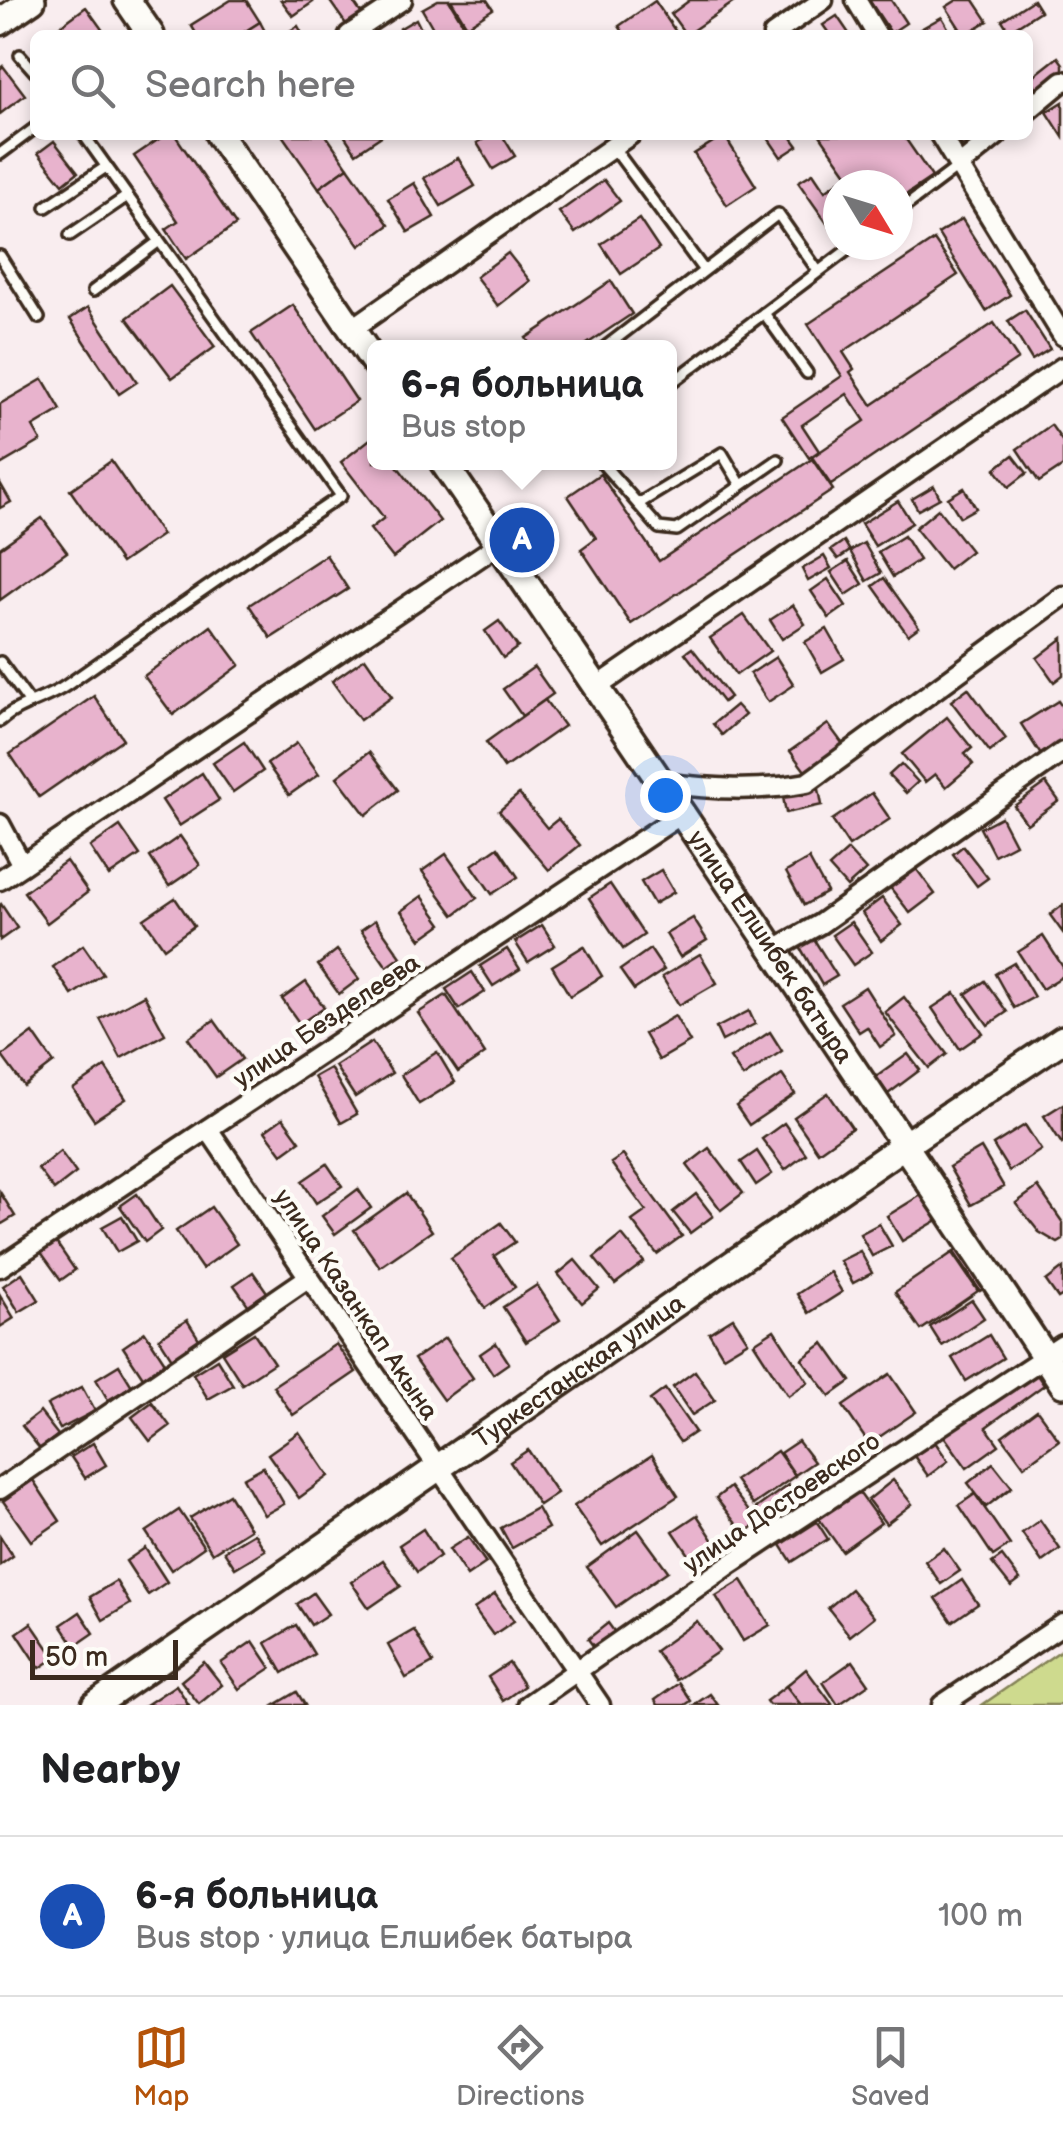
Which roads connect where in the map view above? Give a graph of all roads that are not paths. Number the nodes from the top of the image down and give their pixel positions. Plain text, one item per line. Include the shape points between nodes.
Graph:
1 (32, 0) edge
2 (127, 0) edge
3 (402, 0) edge
4 (823, 0) edge
5 (856, 0) edge
6 (0, 22) edge
7 (148, 30) edge
8 (357, 30) edge
9 (780, 30) edge
10 (875, 30) edge
11 (20, 55) dead end
12 (30, 66) edge
13 (1063, 81) edge
14 (1033, 106) edge
15 (30, 132) edge
16 (87, 140) edge
17 (222, 140) edge
18 (623, 140) edge
19 (943, 140) edge
20 (991, 140) edge
21 (613, 147) junction
22 (0, 154) edge
23 (959, 166) junction
24 (106, 167) junction
25 (126, 197) junction
26 (913, 201) edge
27 (46, 208) dead end
28 (70, 235) dead end
29 (158, 242) junction
30 (0, 256) edge
31 (834, 260) edge
32 (703, 269) junction
33 (818, 272) junction
34 (93, 290) dead end
35 (764, 313) junction
36 (39, 318) dead end
37 (352, 329) junction
38 (1063, 336) edge
39 (614, 340) edge
40 (367, 352) edge
41 (1063, 367) edge
42 (807, 373) dead end
43 (677, 379) edge
44 (778, 460) dead end
45 (448, 470) edge
46 (608, 470) edge
47 (741, 486) junction
48 (638, 504) junction
49 (499, 544) junction
50 (1063, 596) edge
51 (0, 662) edge
52 (597, 687) junction
53 (30, 703) junction
54 (0, 721) edge
55 (1063, 752) edge
56 (660, 784) junction
57 (680, 815) junction
58 (0, 824) edge
59 (22, 865) junction
60 (0, 880) edge
61 (775, 949) junction
62 (1063, 1039) edge
63 (208, 1129) junction
64 (903, 1146) junction
65 (0, 1268) edge
66 (309, 1278) junction
67 (1054, 1351) edge
68 (1063, 1384) edge
69 (438, 1468) junction
70 (0, 1489) edge
71 (1063, 1624) edge
72 (576, 1673) junction
73 (95, 1705) edge
74 (528, 1705) edge
75 (600, 1705) edge
76 (942, 1705) edge

1 - 6 street
2 - 7 street
3 - 8 street
4 - 9 street
5 - 10 street
11 - 12 lane
13 - 14 street
15 - 22 lane
16 - 24 lane
17 - 37 street
18 - 21 street
19 - 23 street
20 - 23 street
21 - 32 lane
21 - 37 street
23 - 26 lane
23 - 38 street
24 - 25 lane
24 - 27 lane
25 - 28 lane
25 - 29 lane
29 - 34 lane
29 - 53 lane via 341,496 56,692
30 - 36 lane
31 - 33 lane
32 - 33 lane via 778,214
32 - 39 lane
33 - 35 lane
35 - 42 lane
35 - 43 lane
37 - 40 street
41 - 52 street
44 - 47 lane
45 - 49 street, улица Елшибек батыра
46 - 48 lane
47 - 48 lane via 677,530 659,528
47 - 48 lane via 722,453
49 - 52 street, улица Елшибек батыра
49 - 59 street
50 - 56 street via 808,783 772,790
51 - 53 lane
52 - 56 street, улица Елшибек батыра
53 - 54 lane
55 - 61 street
56 - 57 street, улица Елшибек батыра
57 - 61 street, улица Елшибек батыра
57 - 63 street, улица Безделеева
58 - 59 street
59 - 60 street
61 - 64 street, улица Елшибек батыра
62 - 64 street, Туркестанская улица
63 - 65 street, улица Безделеева
63 - 66 street, улица Казанкап Акына
64 - 67 street, улица Елшибек батыра
64 - 69 street, Туркестанская улица
66 - 69 street, улица Казанкап Акына
66 - 70 street
67 - 68 street, улица Елшибек батыра
67 - 72 street, улица Достоевского
69 - 72 street, улица Казанкап Акына
69 - 73 street, Туркестанская улица
71 - 76 street
72 - 74 street, улица Достоевского
72 - 75 street, улица Казанкап Акына

